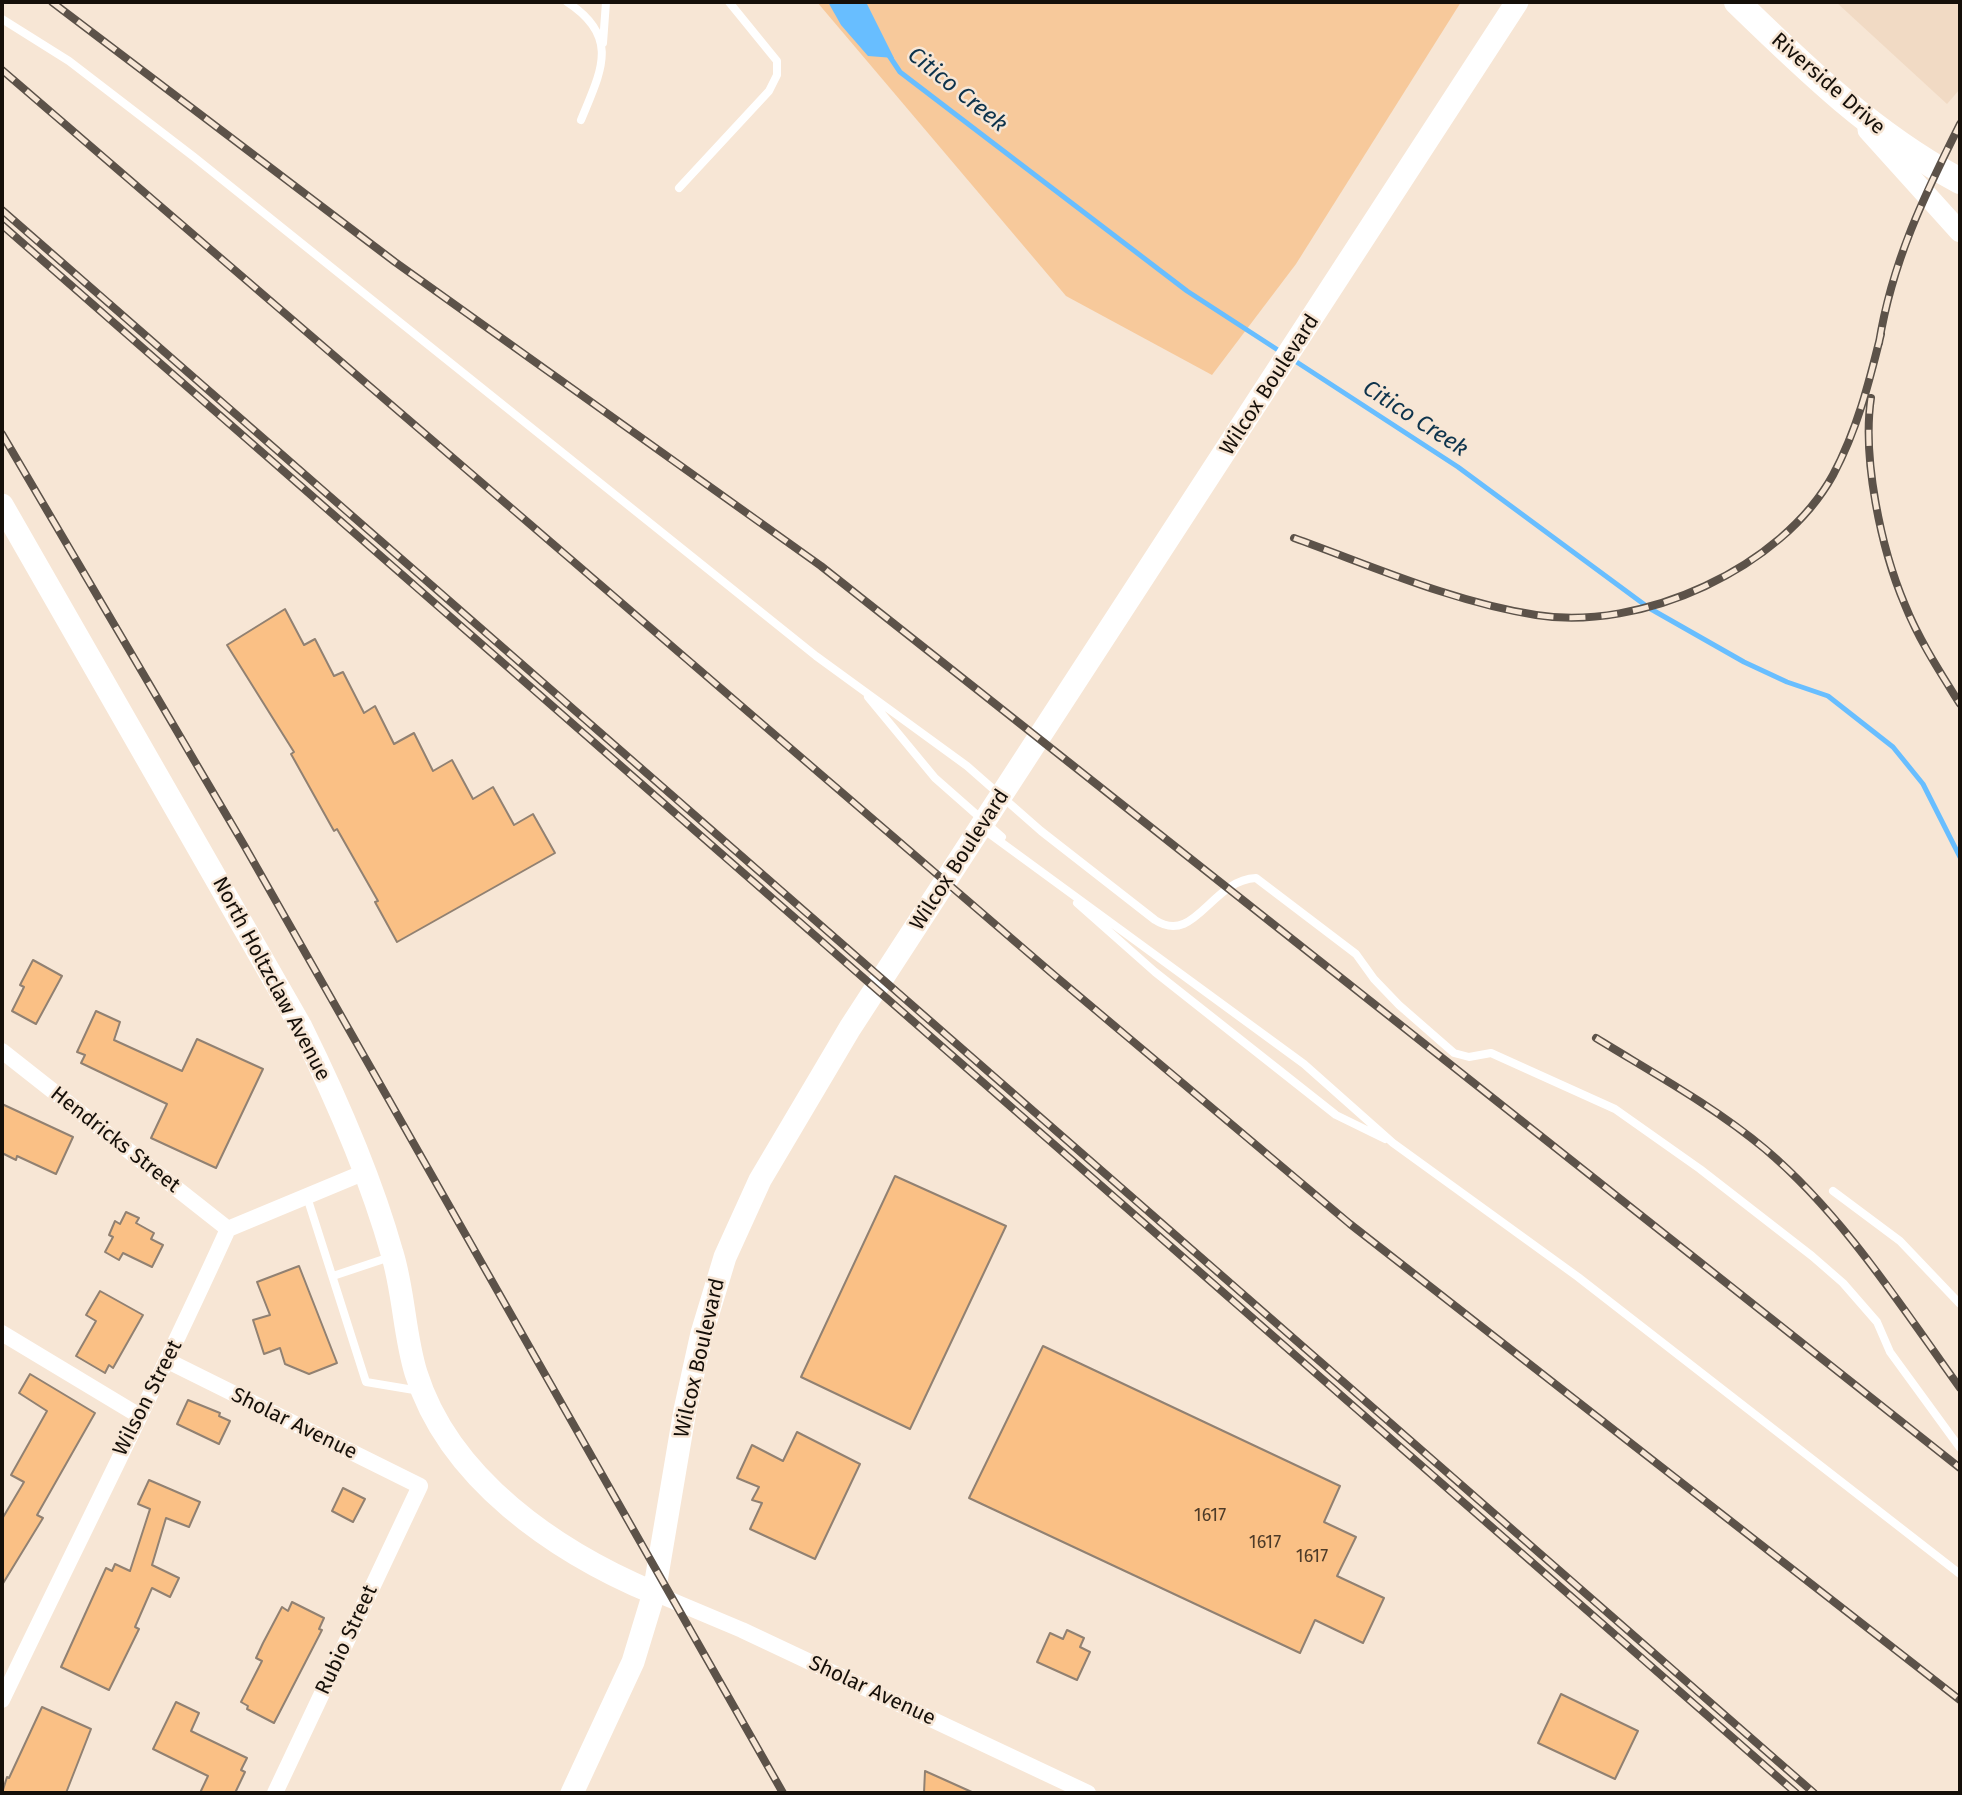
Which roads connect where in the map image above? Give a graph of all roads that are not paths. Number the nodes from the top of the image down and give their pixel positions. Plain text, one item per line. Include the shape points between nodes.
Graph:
1 (567, 2) edge
2 (606, 2) edge
3 (729, 2) edge
4 (1517, 2) edge
5 (1737, 2) edge
6 (2, 19) edge
7 (603, 43) junction
8 (1848, 107) junction
9 (581, 120) dead end
10 (1960, 181) edge
11 (679, 188) dead end
12 (1960, 232) edge
13 (2, 505) edge
14 (859, 687) junction
15 (981, 828) junction
16 (2, 1051) edge
17 (1393, 1143) junction
18 (365, 1172) junction
19 (1833, 1191) dead end
20 (307, 1197) junction
21 (228, 1229) junction
22 (393, 1256) junction
23 (333, 1276) junction
24 (1960, 1304) edge
25 (2, 1333) edge
26 (168, 1362) junction
27 (422, 1392) junction
28 (138, 1415) junction
29 (1960, 1448) edge
30 (419, 1486) joint
31 (1960, 1574) edge
32 (654, 1592) junction
33 (2, 1700) edge
34 (275, 1793) edge
35 (572, 1793) edge
36 (1088, 1793) edge

1 - 7 lane via 592,24
2 - 7 lane
3 - 11 lane via 777,61 777,75 769,91
4 - 15 main road, Wilcox Boulevard
5 - 8 main road, Riverside Drive
6 - 14 lane via 69,61 194,157
7 - 9 lane via 603,67
8 - 10 main road, Riverside Drive
8 - 12 street
13 - 18 main road, North Holtzclaw Avenue via 301,1027
14 - 17 lane via 935,778 1155,972 1336,1115
14 - 29 lane via 967,766 1041,831 1167,928 1192,919 1241,878 1256,878 1356,954 1399,1005 1454,1053 1469,1057 1491,1053 1615,1109 1700,1169 1843,1283 1877,1322 1890,1352
15 - 17 lane via 1304,1064
15 - 32 main road, Wilcox Boulevard via 850,1028 760,1180 725,1257 685,1410
16 - 21 street, Hendricks Street
17 - 31 lane via 1578,1277
18 - 20 street
18 - 22 main road, North Holtzclaw Avenue
19 - 24 lane via 1900,1241
20 - 21 street
20 - 23 lane
21 - 26 street, Wilson Street
22 - 23 lane
22 - 27 main road, North Holtzclaw Avenue
23 - 27 lane via 366,1382
25 - 28 street
26 - 28 street, Wilson Street
26 - 30 street, Sholar Avenue
27 - 32 main road, North Holtzclaw Avenue via 451,1440 507,1504 581,1558
28 - 33 street, Wilson Street
30 - 34 street, Rubio Street
32 - 35 main road, Wilcox Boulevard via 633,1662
32 - 36 street, Sholar Avenue

